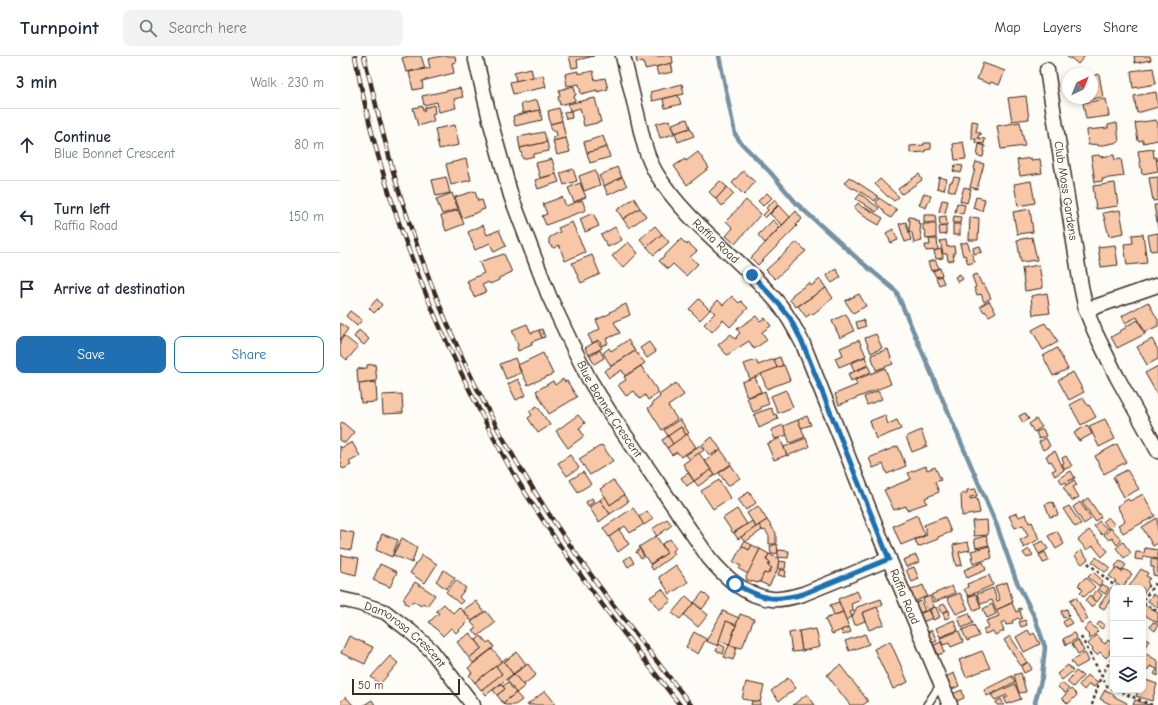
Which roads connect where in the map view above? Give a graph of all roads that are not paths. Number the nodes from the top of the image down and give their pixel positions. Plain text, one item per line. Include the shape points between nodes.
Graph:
1 (475, 56) edge
2 (623, 56) edge
3 (1047, 70) dead end
4 (1158, 285) edge
5 (1086, 310) junction
6 (1158, 451) edge
7 (889, 559) junction
8 (340, 599) edge
9 (941, 684) junction
10 (473, 705) edge
11 (927, 705) edge
12 (950, 705) edge

1 - 7 street, Blue Bonnet Crescent via 511,196 549,296 589,379 709,558 735,584 754,595 773,599 803,594
2 - 7 street, Raffia Road via 646,151 655,172 687,213 762,286 790,318 803,344
3 - 5 street, Club Moss Gardens
4 - 5 street
5 - 6 street, Club Moss Gardens via 1117,377
7 - 9 street, Raffia Road
8 - 10 street, Damorosa Crescent via 385,612 410,631 431,650
9 - 11 lane
9 - 12 street, Raffia Road

